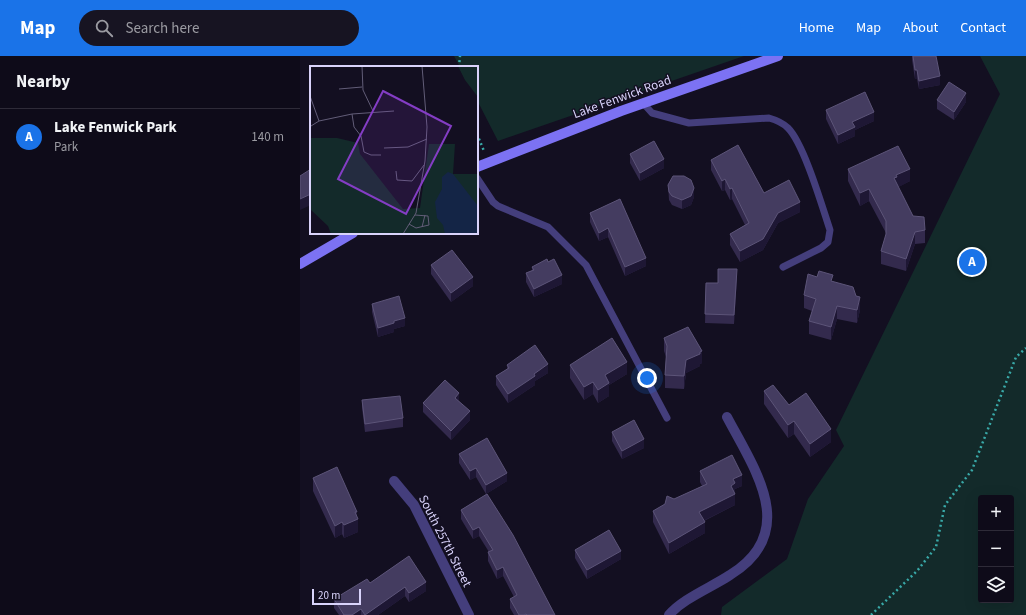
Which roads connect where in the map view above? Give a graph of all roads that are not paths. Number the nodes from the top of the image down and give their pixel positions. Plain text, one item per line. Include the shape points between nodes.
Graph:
1 (778, 56) edge
2 (643, 103) junction
3 (478, 167) edge
4 (478, 180) edge
5 (351, 234) edge
6 (300, 264) edge
7 (784, 267) dead end
8 (727, 416) dead end
9 (667, 418) dead end
10 (394, 481) dead end
11 (469, 615) edge
12 (669, 615) edge

1 - 2 street, Lake Fenwick Road
2 - 3 street, Lake Fenwick Road
2 - 7 lane via 652,113 689,123 769,118 788,128 798,141 830,230 828,242 821,248
4 - 9 lane via 492,202 548,227 586,265
5 - 6 street
8 - 12 street via 762,484 766,499 766,531 752,557 732,574
10 - 11 street, South 257th Street via 414,506

